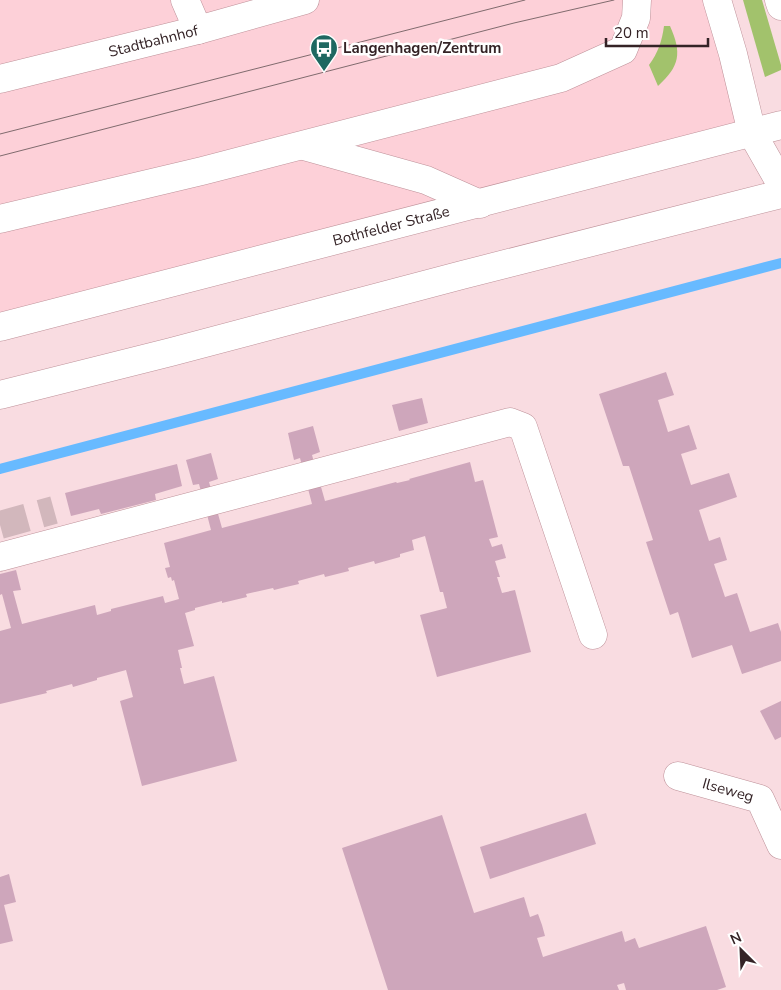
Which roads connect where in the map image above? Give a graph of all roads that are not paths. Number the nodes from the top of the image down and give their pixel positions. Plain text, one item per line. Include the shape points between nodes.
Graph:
1 (185, 0) edge
2 (304, 0) edge
3 (637, 0) edge
4 (717, 0) edge
5 (779, 0) edge
6 (781, 6) edge
7 (198, 30) junction
8 (0, 78) edge
9 (781, 125) edge
10 (752, 133) junction
11 (301, 146) junction
12 (781, 184) edge
13 (781, 194) edge
14 (480, 204) junction
15 (0, 219) edge
16 (0, 327) edge
17 (0, 395) edge
18 (0, 557) edge
19 (593, 635) dead end
20 (678, 776) dead end
21 (781, 845) edge

1 - 7 main road
2 - 7 main road, Stadtbahnhof
3 - 11 main road via 636,18 623,50 562,78
4 - 10 main road
5 - 6 main road
7 - 8 main road, Stadtbahnhof
9 - 10 main road, Bothfelder Straße
10 - 12 main road
10 - 14 main road, Bothfelder Straße
11 - 14 main road via 426,180
11 - 15 main road
13 - 17 main road
14 - 16 main road, Bothfelder Straße
18 - 19 main road via 510,422 523,427
20 - 21 main road, Ilseweg via 760,799

